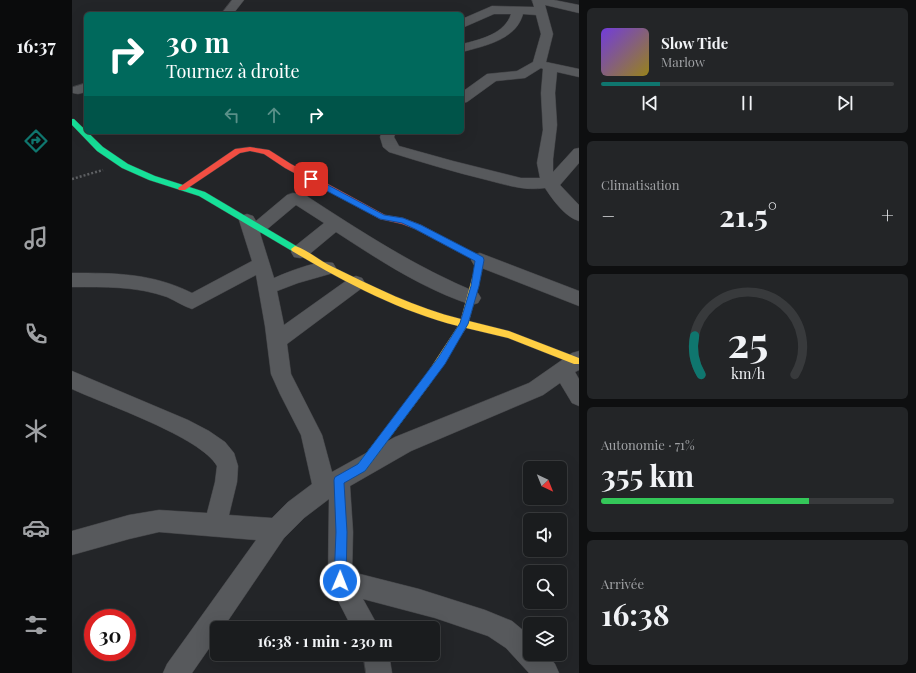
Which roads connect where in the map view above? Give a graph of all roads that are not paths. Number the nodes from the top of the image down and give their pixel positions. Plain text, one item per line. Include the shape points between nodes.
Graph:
1 (238, 0) edge
2 (539, 4) edge
3 (579, 9) edge
4 (518, 10) junction
5 (229, 12) edge
6 (464, 23) edge
7 (464, 47) edge
8 (544, 65) junction
9 (579, 73) edge
10 (464, 98) edge
11 (72, 121) edge
12 (84, 133) edge
13 (85, 134) edge
14 (388, 134) edge
15 (579, 153) edge
16 (550, 184) junction
17 (182, 188) junction
18 (579, 215) edge
19 (253, 223) junction
20 (336, 223) junction
21 (300, 252) junction
22 (480, 260) junction
23 (262, 264) junction
24 (327, 268) junction
25 (72, 280) edge
26 (356, 283) junction
27 (266, 288) junction
28 (472, 298) junction
29 (579, 299) edge
30 (464, 324) junction
31 (277, 341) junction
32 (573, 363) edge
33 (72, 380) edge
34 (579, 397) edge
35 (361, 468) junction
36 (332, 485) junction
37 (214, 526) junction
38 (276, 530) junction
39 (72, 543) edge
40 (340, 581) junction
41 (362, 621) edge
42 (377, 661) edge
43 (176, 673) edge
44 (379, 673) edge
45 (546, 673) edge

1 - 5 street
2 - 3 street
2 - 4 street
2 - 8 street via 547,34
4 - 6 street via 487,11
4 - 7 street via 518,16 513,23 499,35
8 - 9 street
8 - 10 street via 520,75 492,77
8 - 16 street via 551,74 548,92 550,128 545,163
11 - 12 street
13 - 17 street via 100,149 125,166
14 - 16 street via 387,137 394,149 521,183
15 - 16 street
16 - 18 street
17 - 19 street via 202,194
17 - 22 street via 238,151 257,149 382,217 418,227
19 - 20 street via 296,198
19 - 21 street
19 - 23 street via 254,237
20 - 21 street
20 - 28 street via 418,273
21 - 24 street
22 - 28 street
22 - 29 street
23 - 25 street via 192,302 174,292 136,282
23 - 27 street
24 - 26 street
24 - 27 street
26 - 30 street via 434,316
26 - 31 street
27 - 31 street
28 - 30 street
30 - 32 street via 509,335
30 - 35 street via 427,381
31 - 36 street via 285,384 309,430
32 - 34 street
32 - 35 street via 536,389 403,444
33 - 37 street via 176,424 221,452 227,464 226,480
35 - 36 street
36 - 38 street via 296,510
36 - 40 street via 341,532
37 - 38 street
37 - 39 street via 159,521
38 - 43 street via 251,570
40 - 41 street
40 - 45 street via 438,605 488,624 517,642
42 - 44 street

